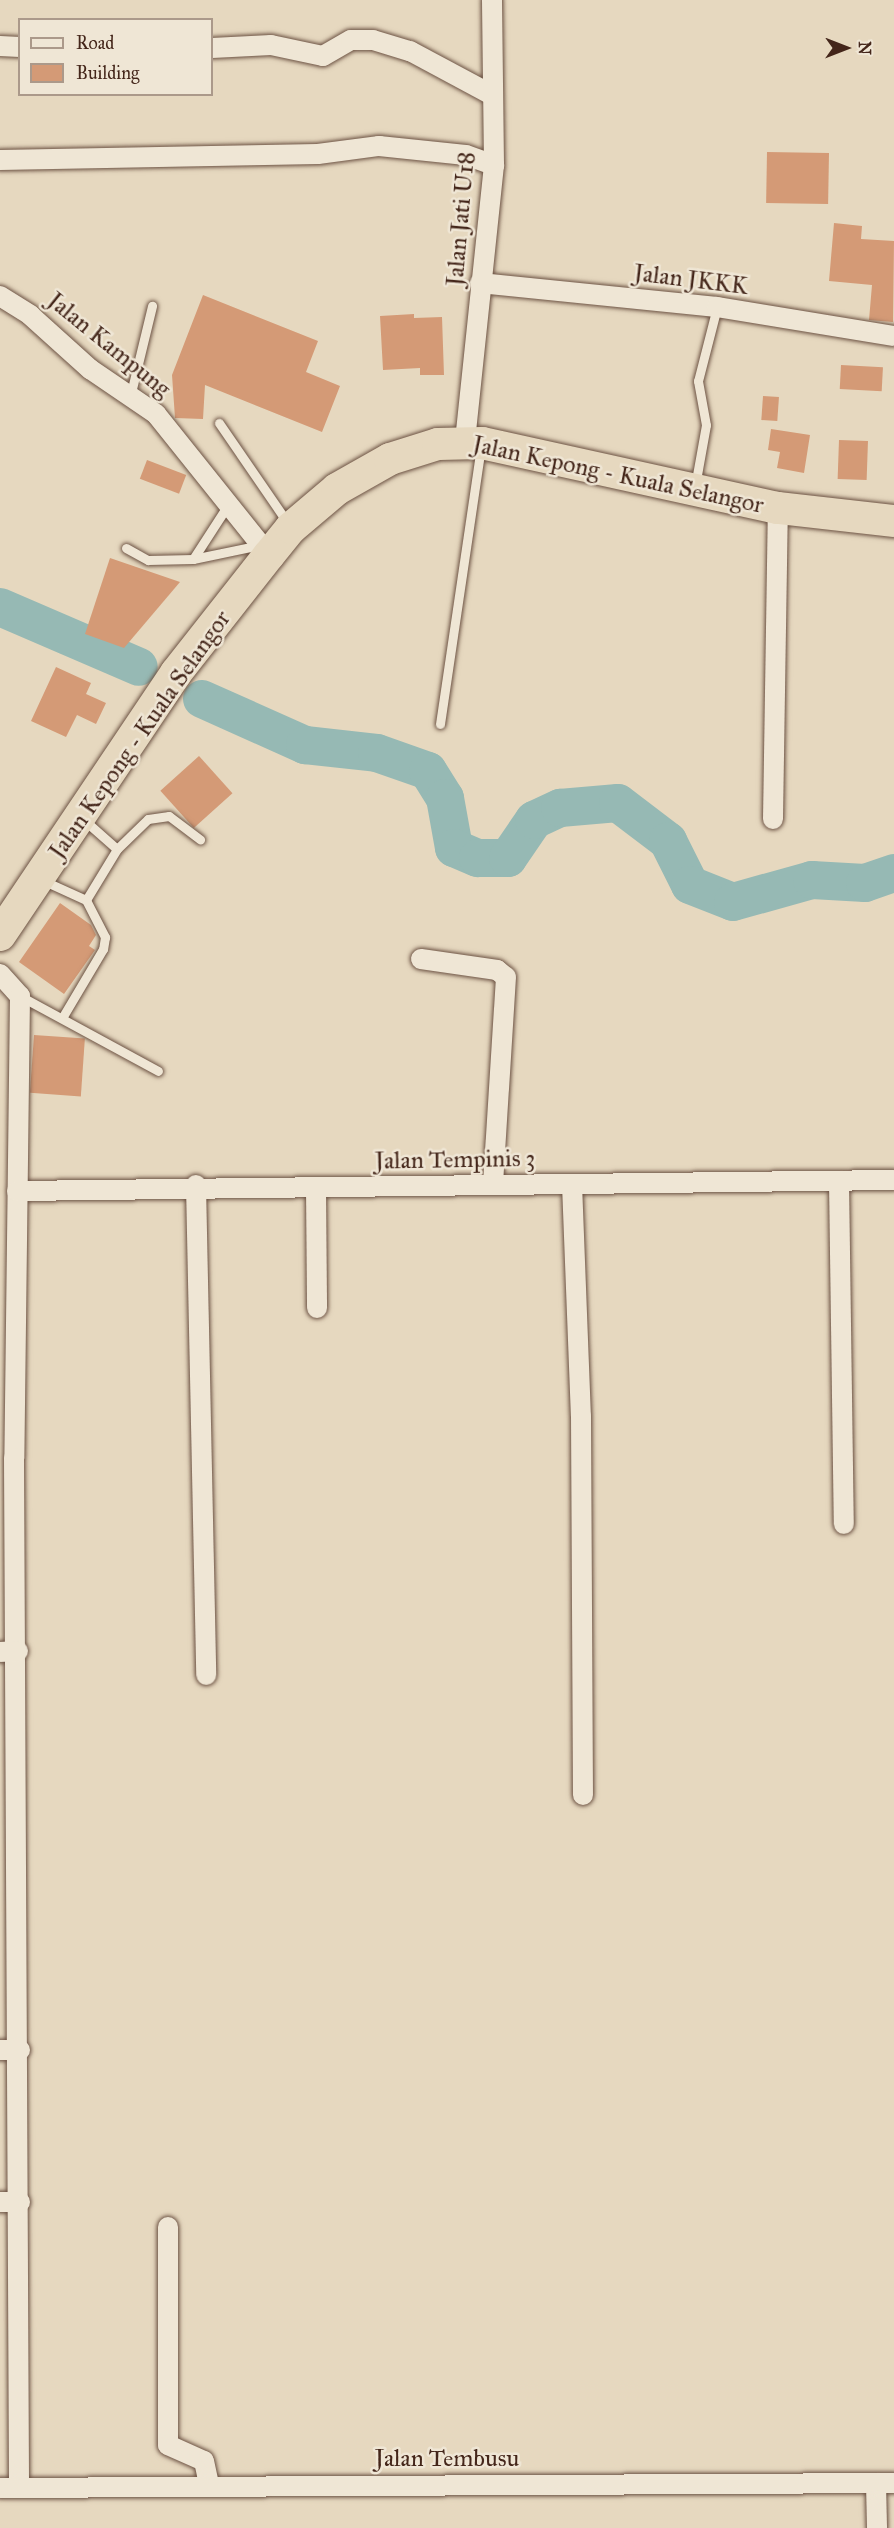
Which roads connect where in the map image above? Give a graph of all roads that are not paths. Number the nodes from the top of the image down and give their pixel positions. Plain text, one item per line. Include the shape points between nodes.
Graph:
1 (492, 0) edge
2 (0, 46) edge
3 (18, 47) edge
4 (213, 48) edge
5 (492, 95) junction
6 (0, 159) edge
7 (494, 165) junction
8 (480, 283) junction
9 (0, 296) edge
10 (152, 306) dead end
11 (717, 307) junction
12 (894, 336) edge
13 (130, 396) junction
14 (219, 423) dead end
15 (474, 442) junction
16 (694, 490) junction
17 (228, 505) junction
18 (778, 508) junction
19 (894, 521) edge
20 (291, 528) junction
21 (126, 548) dead end
22 (265, 550) junction
23 (193, 559) junction
24 (440, 724) dead end
25 (82, 818) junction
26 (773, 819) dead end
27 (200, 839) dead end
28 (117, 849) junction
29 (39, 879) junction
30 (86, 900) junction
31 (0, 934) edge
32 (421, 959) dead end
33 (0, 974) edge
34 (20, 996) junction
35 (62, 1018) junction
36 (159, 1071) dead end
37 (894, 1180) edge
38 (839, 1181) junction
39 (572, 1184) junction
40 (196, 1185) junction
41 (493, 1185) junction
42 (316, 1187) junction
43 (17, 1191) junction
44 (317, 1308) dead end
45 (7, 1458) edge
46 (844, 1524) dead end
47 (8, 1535) edge
48 (9, 1652) edge
49 (206, 1675) dead end
50 (583, 1795) dead end
51 (0, 2050) edge
52 (20, 2050) junction
53 (0, 2202) edge
54 (20, 2202) junction
55 (168, 2227) dead end
56 (885, 2483) edge
57 (209, 2485) junction
58 (9, 2488) edge
59 (877, 2528) edge

1 - 5 street, Jalan Jati U18
2 - 3 street
4 - 5 street via 270,45 323,56 351,40 373,40 410,51
5 - 7 street, Jalan Jati U18
6 - 7 street via 318,154 379,146 466,155
7 - 8 street, Jalan Jati U18
8 - 11 street, Jalan JKKK
8 - 15 street, Jalan Jati U18
9 - 13 street, Jalan Kampung
10 - 13 lane
11 - 12 street, Jalan JKKK
11 - 16 lane via 698,381 706,425
13 - 17 street, Jalan Kampung via 156,414
14 - 20 lane
15 - 16 highway, Jalan Kepong - Kuala Selangor
15 - 20 highway, Jalan Kepong - Kuala Selangor via 390,459 337,489
15 - 24 lane
16 - 18 highway, Jalan Kepong - Kuala Selangor
17 - 22 street, Jalan Kampung
17 - 23 lane
18 - 19 highway, Jalan Kepong - Kuala Selangor
18 - 26 street
20 - 22 highway, Jalan Kepong - Kuala Selangor
21 - 23 lane via 148,560
22 - 23 lane
22 - 25 highway, Jalan Kepong - Kuala Selangor via 176,673
25 - 28 lane
25 - 29 highway, Jalan Kepong - Kuala Selangor
27 - 28 lane via 169,816 159,814
28 - 30 lane
29 - 30 lane
29 - 31 highway, Jalan Kepong - Kuala Selangor
30 - 35 lane via 103,926 104,949
32 - 41 street via 497,970 506,977
33 - 34 street
34 - 35 lane
34 - 43 street
35 - 36 lane
37 - 38 street, Jalan Tempinis 3
38 - 39 street, Jalan Tempinis 3
38 - 46 street
39 - 41 street, Jalan Tempinis 3
39 - 50 street via 581,1416
40 - 42 street, Jalan Tempinis 3
40 - 43 street, Jalan Tempinis 3
40 - 49 street
41 - 42 street, Jalan Tempinis 3
42 - 44 street
43 - 45 street
45 - 47 street
47 - 48 street
48 - 52 street
51 - 52 street
52 - 54 street
53 - 54 street
54 - 58 street
55 - 57 street via 168,2445 204,2461
56 - 57 street, Jalan Tembusu
56 - 59 street
57 - 58 street, Jalan Tembusu

